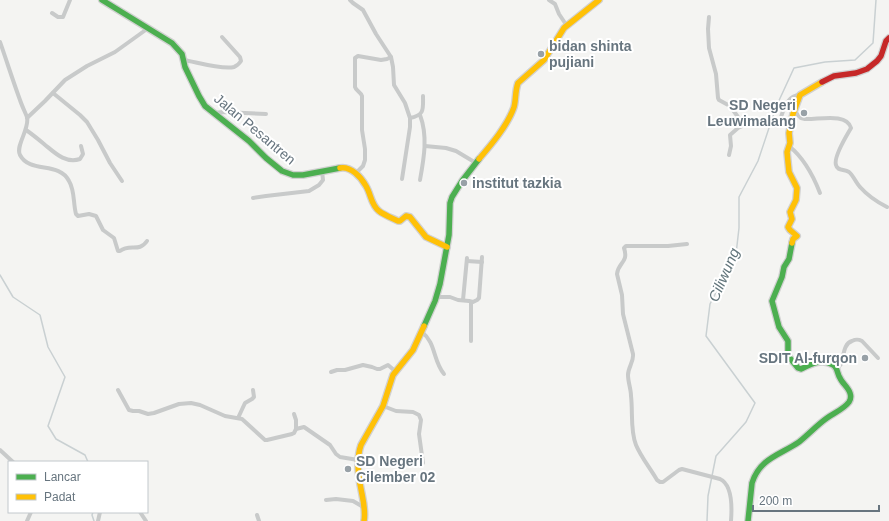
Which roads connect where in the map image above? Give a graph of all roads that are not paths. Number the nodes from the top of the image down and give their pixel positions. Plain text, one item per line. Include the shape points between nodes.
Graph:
1 (70, 0) edge
2 (102, 0) edge
3 (350, 0) edge
4 (549, 0) edge
5 (599, 0) edge
6 (52, 13) dead end
7 (709, 18) dead end
8 (567, 26) junction
9 (147, 29) junction
10 (222, 37) dead end
11 (889, 38) edge
12 (0, 42) edge
13 (2, 53) edge
14 (391, 56) junction
15 (184, 60) junction
16 (53, 93) junction
17 (800, 94) junction
18 (423, 96) dead end
19 (794, 111) junction
20 (214, 113) junction
21 (266, 114) dead end
22 (420, 115) junction
23 (27, 118) junction
24 (410, 118) junction
25 (746, 124) junction
26 (26, 130) junction
27 (81, 146) dead end
28 (425, 146) junction
29 (788, 146) junction
30 (729, 155) dead end
31 (476, 163) junction
32 (322, 171) junction
33 (356, 173) junction
34 (402, 179) dead end
35 (420, 180) dead end
36 (122, 181) dead end
37 (820, 193) dead end
38 (253, 198) dead end
39 (887, 207) dead end
40 (147, 241) dead end
41 (687, 244) dead end
42 (447, 247) junction
43 (436, 297) junction
44 (463, 300) junction
45 (471, 302) junction
46 (422, 332) junction
47 (471, 341) dead end
48 (878, 358) dead end
49 (837, 369) junction
50 (331, 372) dead end
51 (394, 372) junction
52 (444, 374) dead end
53 (118, 390) dead end
54 (253, 390) dead end
55 (383, 406) junction
56 (294, 414) dead end
57 (238, 418) junction
58 (296, 429) junction
59 (0, 450) edge
60 (358, 460) junction
61 (11, 461) edge
62 (423, 463) dead end
63 (326, 500) dead end
64 (364, 508) junction
65 (257, 515) dead end
66 (259, 521) edge
67 (364, 521) edge
68 (730, 521) edge
69 (748, 521) edge

1 - 6 street via 63,17
2 - 9 street, Jalan Pesantren
3 - 14 street via 363,10
4 - 8 street via 555,4
5 - 8 street
7 - 25 street via 709,48 716,74 718,98 730,106
8 - 31 street via 559,34 544,60 518,83 510,117
9 - 15 street, Jalan Pesantren via 172,43
9 - 16 street via 115,52 70,76
10 - 15 street via 240,57 241,61 236,66 223,67
11 - 17 street via 881,56 867,69 837,75
12 - 13 street
13 - 23 street
14 - 24 street via 394,85 406,103
14 - 33 street via 384,60 359,56 355,58 355,87 363,99 362,130 365,150 363,166
15 - 20 street, Jalan Pesantren via 199,96 205,106
16 - 23 street
16 - 36 street via 87,122
17 - 19 street
17 - 25 street via 788,102 779,125 756,121
18 - 22 street via 423,110
19 - 29 street
19 - 39 street via 805,119 836,118 850,123 851,128 837,154 836,166 849,172 868,196
20 - 21 street
20 - 32 street, Jalan Pesantren via 285,173 303,176
22 - 24 street
22 - 28 street
23 - 26 street
24 - 34 street
25 - 30 street via 730,136 732,146
26 - 27 street via 58,156 66,159 80,160 83,154
26 - 40 street via 19,150 20,155 29,165 54,169 66,176 72,189 75,212 79,216 90,214 97,217 102,229 114,238 119,252 127,247 141,246
28 - 31 street via 456,151
28 - 35 street
29 - 37 street via 810,171
29 - 49 street via 789,171 797,190 788,227 797,236 793,239 773,305 781,330 788,341 789,356 795,365 802,369 811,363 823,362 832,364
31 - 42 street via 450,200
32 - 33 street, Jalan Pesantren via 342,167
32 - 38 street via 323,180 311,190
33 - 42 street via 380,212 397,221 410,216 426,237
41 - 68 street via 626,246 626,258 617,272 623,314 634,354 628,374 635,442 659,482 682,469 724,481 730,492
42 - 43 street
43 - 44 street
43 - 46 street
44 - 45 street
44 - 45 street via 467,259 482,260 479,298
45 - 47 street
46 - 51 street via 412,352
46 - 52 street via 431,342
48 - 49 street via 859,339 851,341 844,350 841,365
49 - 69 street via 839,378 851,393 849,401 793,446 760,466 750,487
50 - 51 street via 363,365 380,369 388,365
51 - 55 street
53 - 57 street via 131,411 152,414 180,404 191,403 225,416
54 - 57 street via 254,397 245,403
55 - 60 street via 360,445
55 - 62 street via 419,415
56 - 58 street
57 - 58 street via 265,440 292,434
58 - 60 street via 306,428 330,445 339,457
59 - 61 street
60 - 64 street
63 - 64 street via 353,501
64 - 67 street
65 - 66 street

